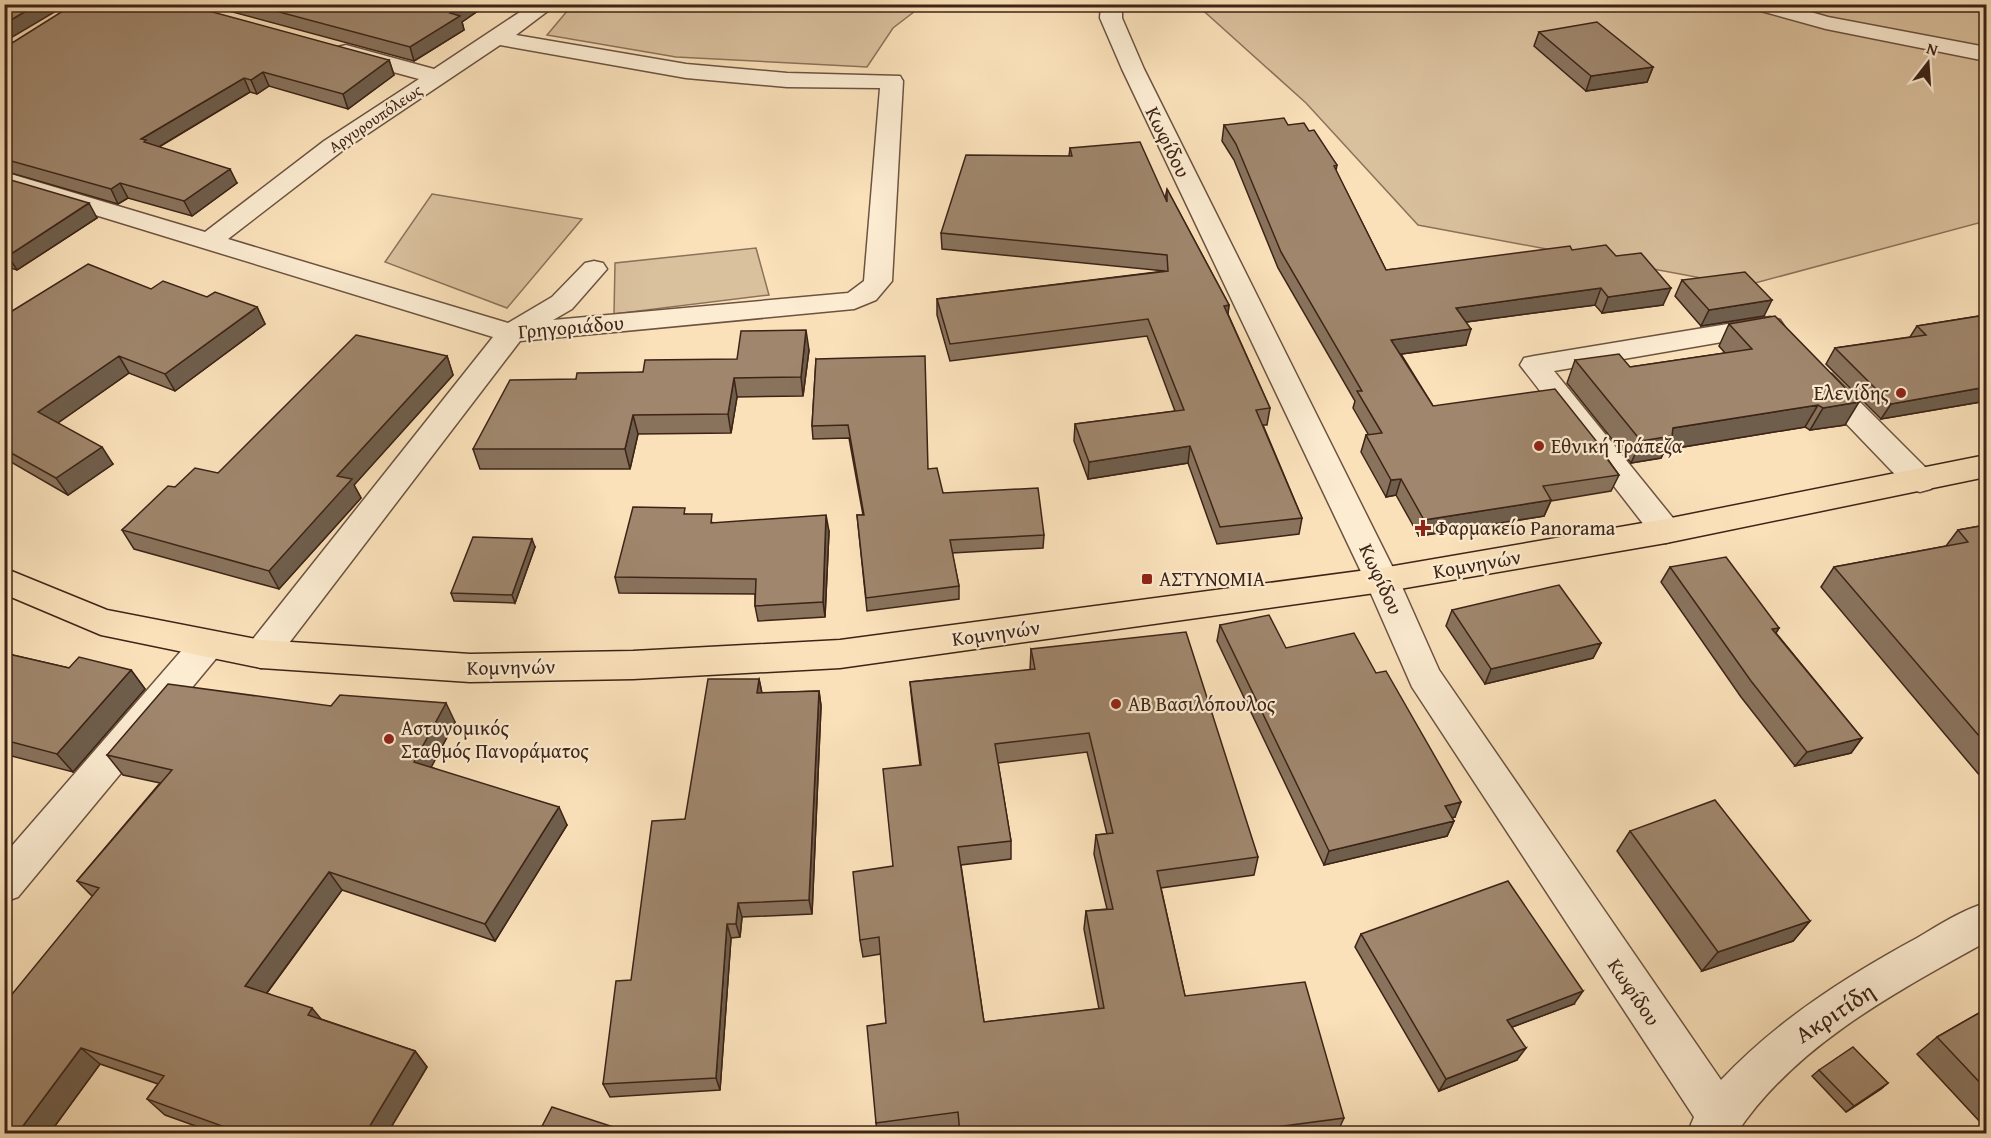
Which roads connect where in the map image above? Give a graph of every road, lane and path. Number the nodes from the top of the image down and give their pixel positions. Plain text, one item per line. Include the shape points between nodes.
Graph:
1 (547, 4) edge
2 (1112, 4) edge
3 (1757, 4) edge
4 (498, 38) junction
5 (325, 46) edge
6 (1986, 54) edge
7 (438, 76) junction
8 (4, 179) edge
9 (209, 241) junction
10 (594, 269) dead end
11 (511, 333) junction
12 (1986, 466) edge
13 (1920, 481) junction
14 (1666, 531) junction
15 (4, 580) edge
16 (1382, 580) junction
17 (207, 645) junction
18 (261, 654) junction
19 (4, 884) edge
20 (1986, 921) edge
21 (1714, 1124) edge

1 - 4 street, Αργυρουπόλεως
2 - 16 street, Κωφίδου via 1111,18 1133,69
3 - 6 street via 1826,23
4 - 7 street, Αργυρουπόλεως
4 - 11 street, Γρηγοριάδου via 686,71 787,80 892,81 880,276 878,284 866,295 854,301
5 - 7 street
7 - 9 street, Αργυρουπόλεως via 333,146
8 - 9 street, Γρηγοριάδου
9 - 11 street, Γρηγοριάδου
10 - 11 street via 562,303
11 - 18 street
12 - 13 main road, Κομνηνών
13 - 14 main road, Κομνηνών
13 - 14 street via 1770,326 1534,365
14 - 16 main road, Κομνηνών
15 - 17 main road, Κομνηνών via 101,622
16 - 18 main road, Κομνηνών via 840,654 633,665 470,668
16 - 21 street, Κωφίδου via 1424,677
17 - 18 main road, Κομνηνών
17 - 19 street
20 - 21 street, Ακριτίδη via 1827,1016 1782,1048 1751,1078

